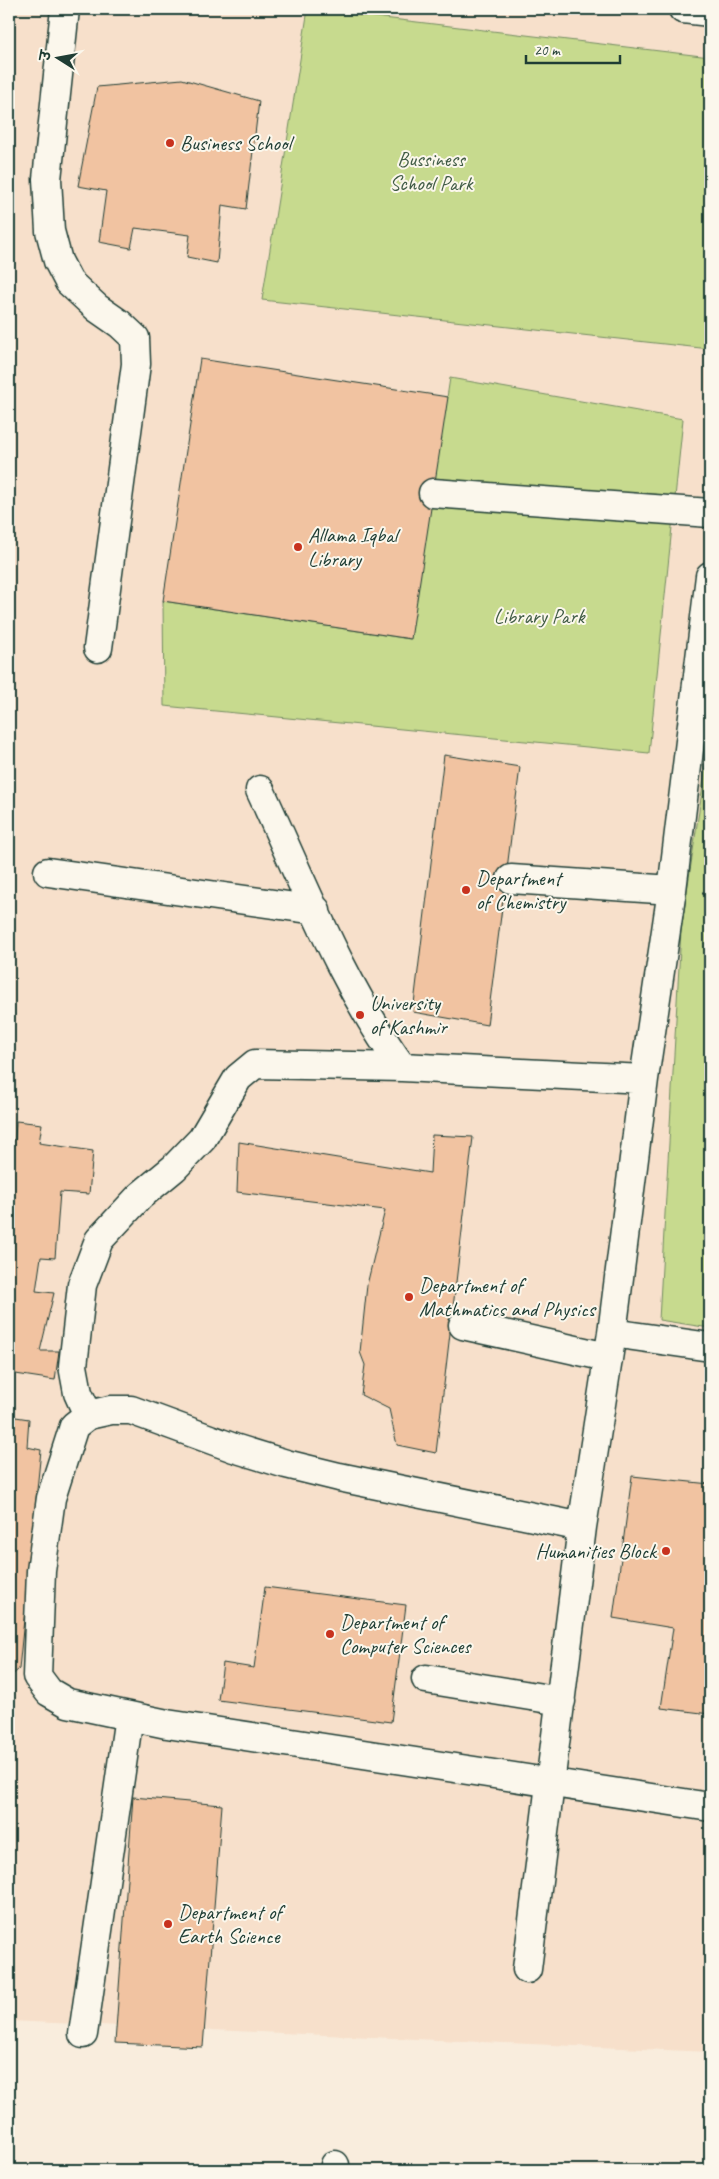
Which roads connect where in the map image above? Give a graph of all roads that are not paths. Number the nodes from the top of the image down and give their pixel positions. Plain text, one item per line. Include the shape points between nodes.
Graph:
1 (64, 9) edge
2 (683, 9) edge
3 (710, 12) edge
4 (433, 493) dead end
5 (710, 513) edge
6 (710, 576) edge
7 (98, 648) dead end
8 (260, 790) dead end
9 (48, 872) dead end
10 (511, 879) dead end
11 (672, 890) junction
12 (316, 910) junction
13 (402, 1067) junction
14 (644, 1079) junction
15 (463, 1325) dead end
16 (609, 1345) junction
17 (710, 1347) edge
18 (88, 1415) junction
19 (582, 1527) junction
20 (426, 1679) dead end
21 (561, 1701) junction
22 (129, 1716) junction
23 (549, 1781) junction
24 (710, 1806) edge
25 (527, 1969) dead end
26 (83, 2034) dead end

1 - 7 lane via 47,179 50,231 58,261 69,282 134,338 136,364
2 - 3 lane
4 - 5 lane
6 - 11 lane
8 - 12 lane
9 - 12 lane
10 - 11 lane
11 - 14 lane
12 - 13 lane via 353,990
13 - 14 lane
13 - 18 lane via 255,1064 238,1078 202,1139 140,1196 99,1240 82,1286 73,1366 78,1393
14 - 16 lane
15 - 16 lane
16 - 17 lane
16 - 19 lane
18 - 19 lane via 131,1410 286,1464
18 - 22 lane via 74,1426 52,1498 40,1570 37,1676 49,1692 68,1703
19 - 21 lane
20 - 21 lane
21 - 23 lane
22 - 23 lane
22 - 26 lane
23 - 24 lane
23 - 25 lane

